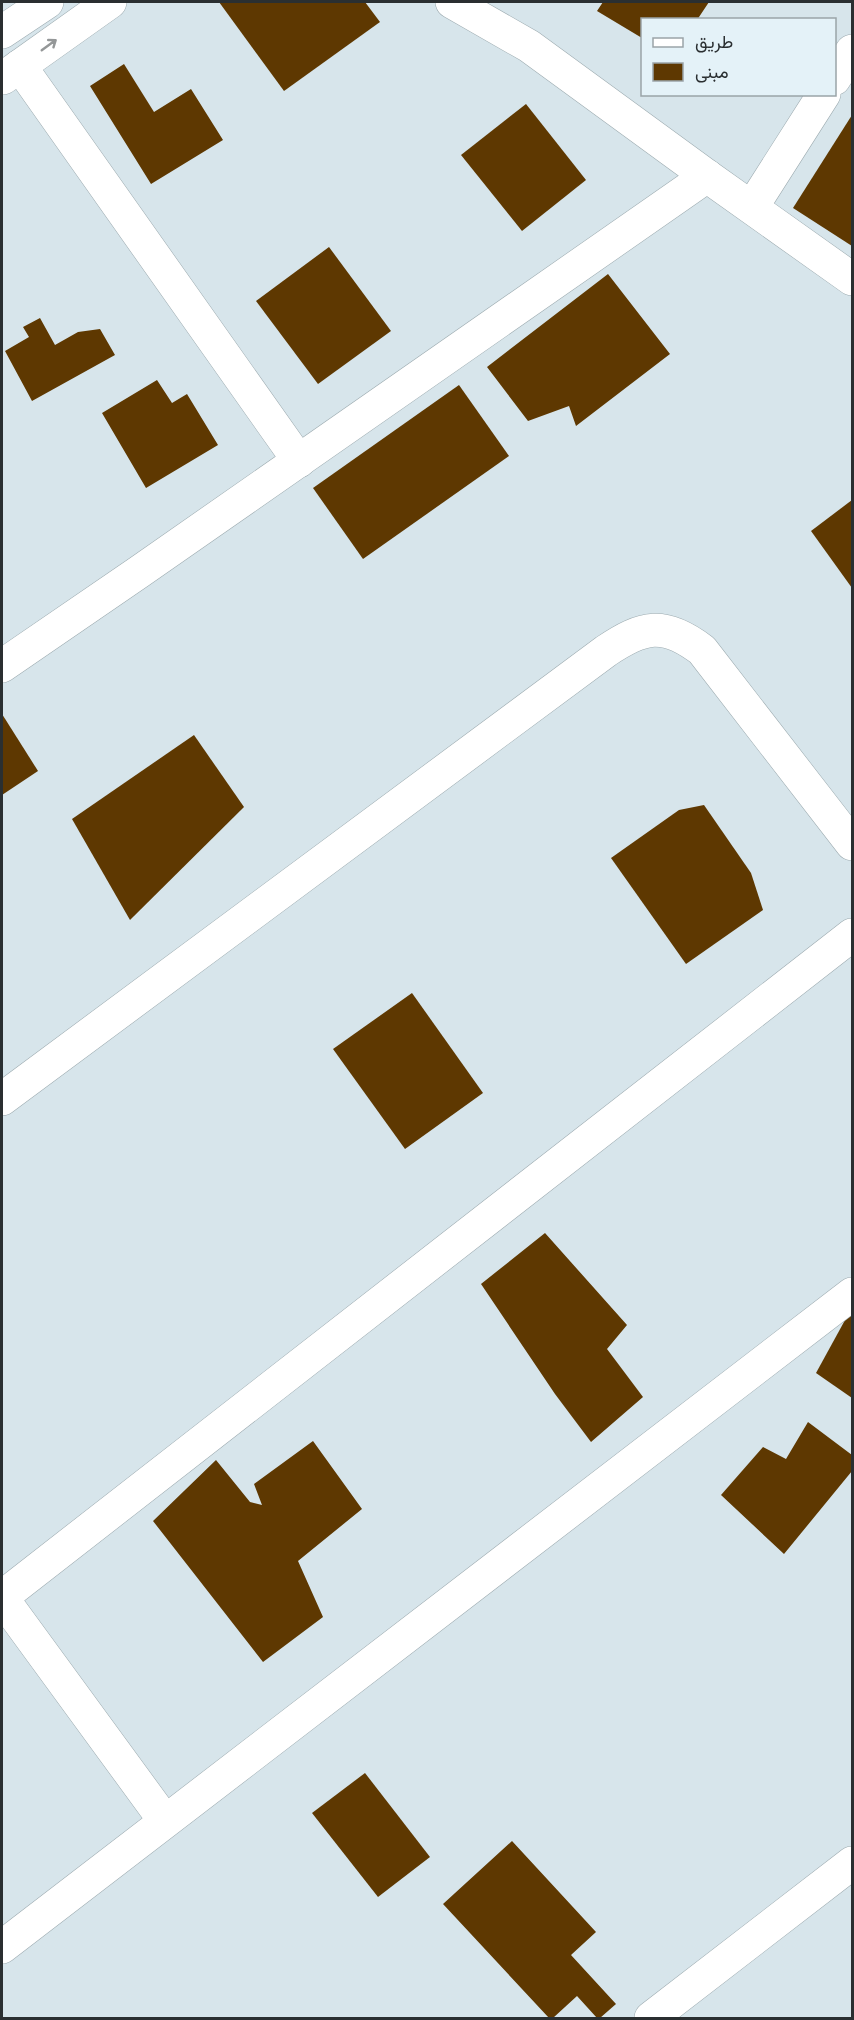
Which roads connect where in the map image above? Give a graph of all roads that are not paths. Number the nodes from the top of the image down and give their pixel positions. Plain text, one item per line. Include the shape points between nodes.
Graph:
1 (47, 2) edge
2 (110, 2) edge
3 (452, 2) edge
4 (484, 2) edge
5 (2, 32) edge
6 (529, 46) junction
7 (852, 51) edge
8 (11, 73) edge
9 (836, 76) edge
10 (823, 96) edge
11 (707, 176) junction
12 (752, 207) junction
13 (852, 279) edge
14 (299, 461) junction
15 (2, 666) edge
16 (852, 844) edge
17 (852, 935) edge
18 (2, 1099) edge
19 (852, 1294) edge
20 (2, 1597) edge
21 (165, 1821) junction
22 (852, 1863) edge
23 (2, 1947) edge
24 (651, 2019) edge

1 - 5 street
8 -> 2 street
3 - 6 street
4 - 6 street
6 - 11 street
7 - 9 street
8 - 14 street
10 - 12 street
11 - 12 street
11 - 14 street
12 - 13 street
14 - 15 street
16 - 18 street via 702,650 684,636 644,631 606,651
17 - 20 street
19 - 21 street
20 - 21 street
21 - 23 street
22 - 24 street

